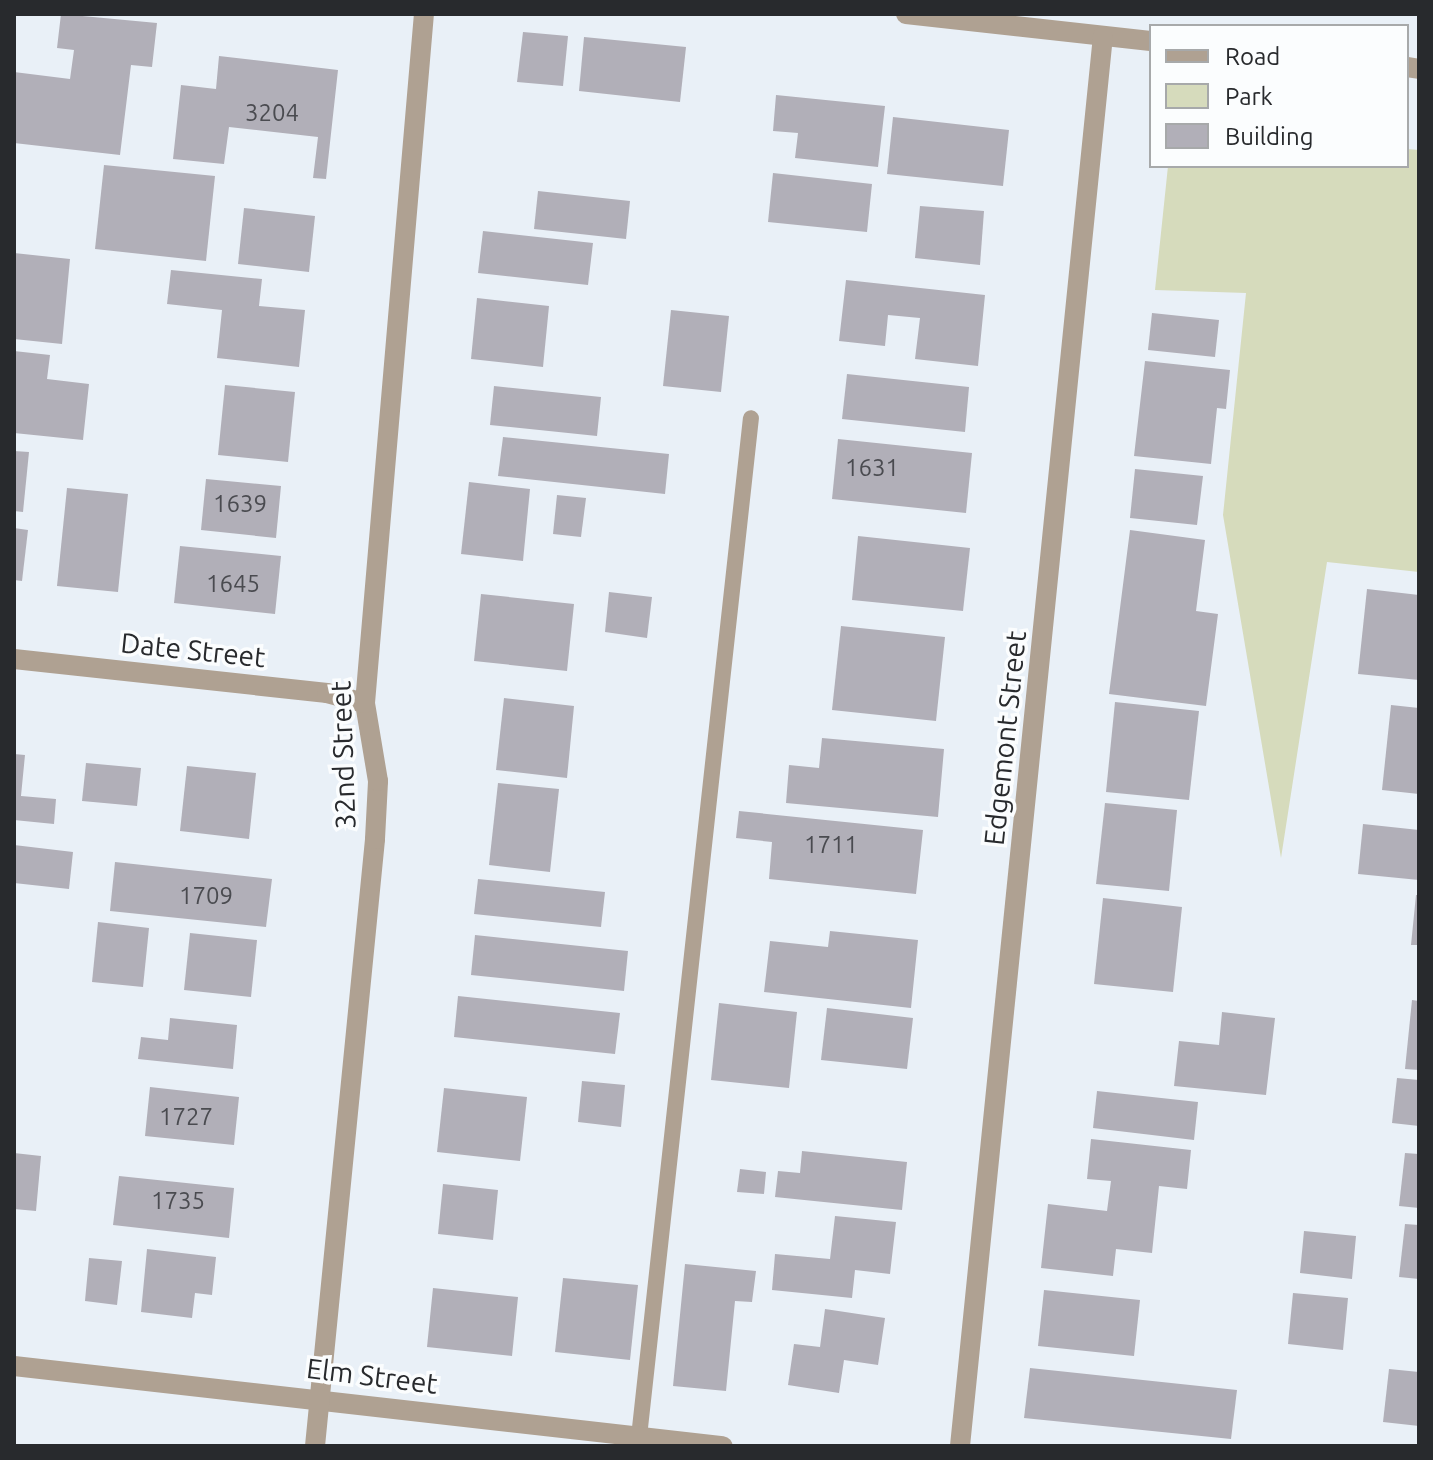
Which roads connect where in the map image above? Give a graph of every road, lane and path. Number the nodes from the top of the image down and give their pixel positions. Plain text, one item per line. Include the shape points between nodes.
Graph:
1 (424, 14) edge
2 (906, 14) edge
3 (1103, 36) junction
4 (1149, 41) edge
5 (751, 418) dead end
6 (14, 659) edge
7 (365, 703) junction
8 (14, 1366) edge
9 (320, 1398) junction
10 (638, 1441) edge
11 (315, 1446) edge
12 (722, 1446) edge
13 (960, 1446) edge

1 - 7 street, 32nd Street
2 - 3 street
3 - 4 street
3 - 13 street, Edgemont Street
5 - 10 lane
6 - 7 street, Date Street via 327,693
7 - 9 street, 32nd Street via 378,781 375,839
8 - 9 street, Elm Street
9 - 10 street, Elm Street
9 - 11 street, 32nd Street
10 - 12 street, Elm Street

